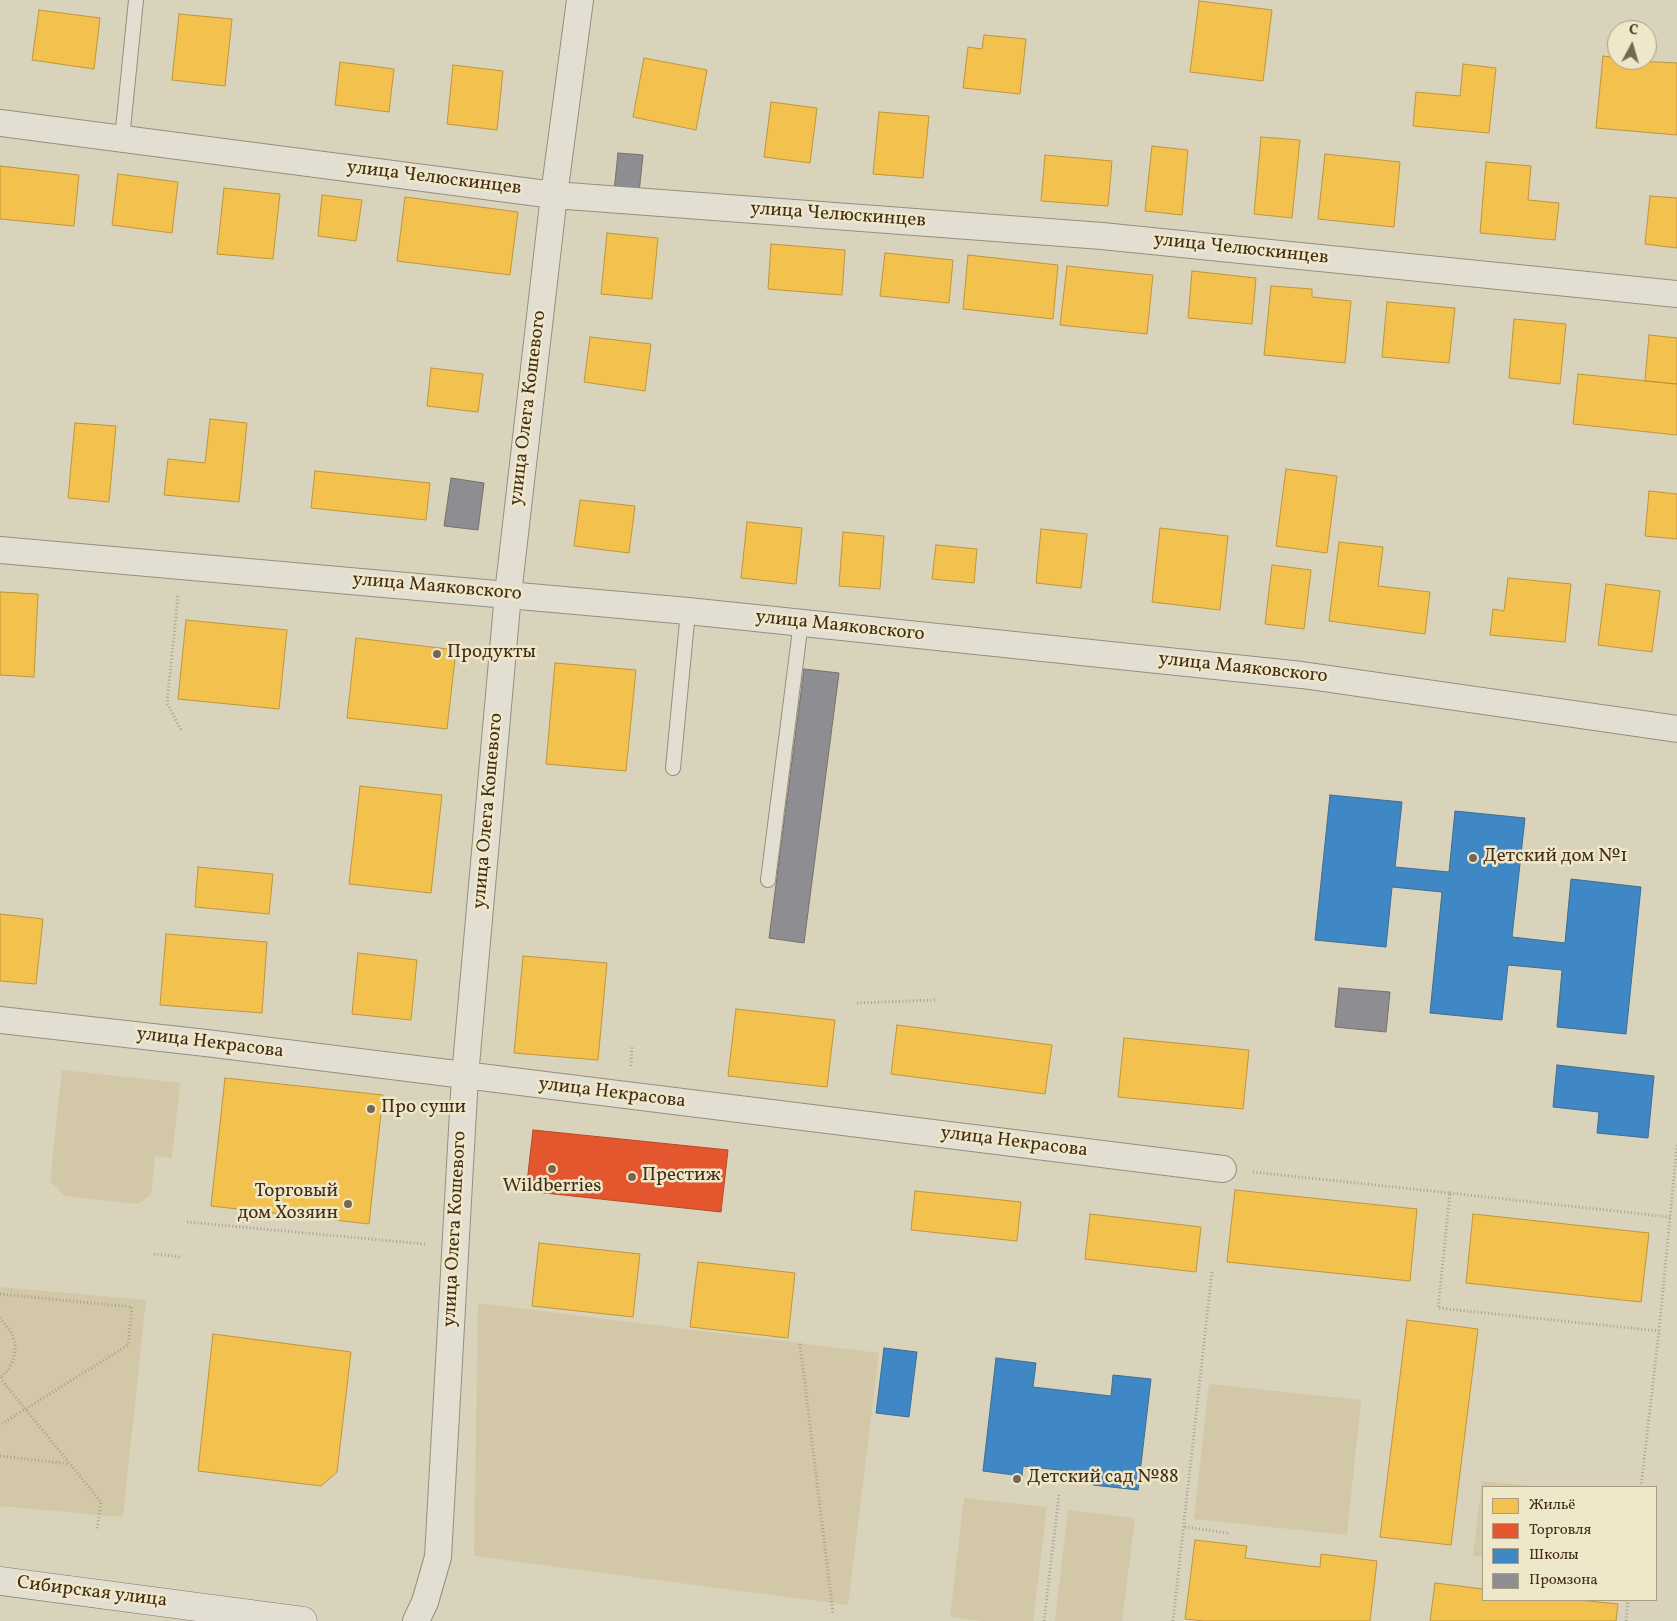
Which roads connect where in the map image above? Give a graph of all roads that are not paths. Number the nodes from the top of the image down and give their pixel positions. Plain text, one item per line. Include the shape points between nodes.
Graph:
1 (136, 0) edge
2 (580, 0) edge
3 (0, 123) edge
4 (122, 139) junction
5 (554, 194) junction
6 (1677, 294) edge
7 (0, 550) edge
8 (508, 594) junction
9 (688, 611) junction
10 (801, 622) junction
11 (1677, 729) edge
12 (673, 768) dead end
13 (768, 880) dead end
14 (0, 1020) edge
15 (465, 1076) junction
16 (1224, 1169) road end
17 (0, 1581) edge
18 (303, 1621) edge
19 (416, 1621) edge

1 - 4 lane
2 - 5 street, улица Олега Кошевого
3 - 4 street, улица Челюскинцев
4 - 5 street, улица Челюскинцев
5 - 6 street, улица Челюскинцев via 1102,236
5 - 8 street, улица Олега Кошевого
7 - 8 street, улица Маяковского
8 - 9 street, улица Маяковского
8 - 15 street, улица Олега Кошевого
9 - 10 street, улица Маяковского
9 - 12 lane
10 - 11 street, улица Маяковского via 1302,675
10 - 13 lane
14 - 15 street, улица Некрасова
15 - 16 street, улица Некрасова
15 - 19 street, улица Олега Кошевого via 438,1557
17 - 18 main road, Сибирская улица

